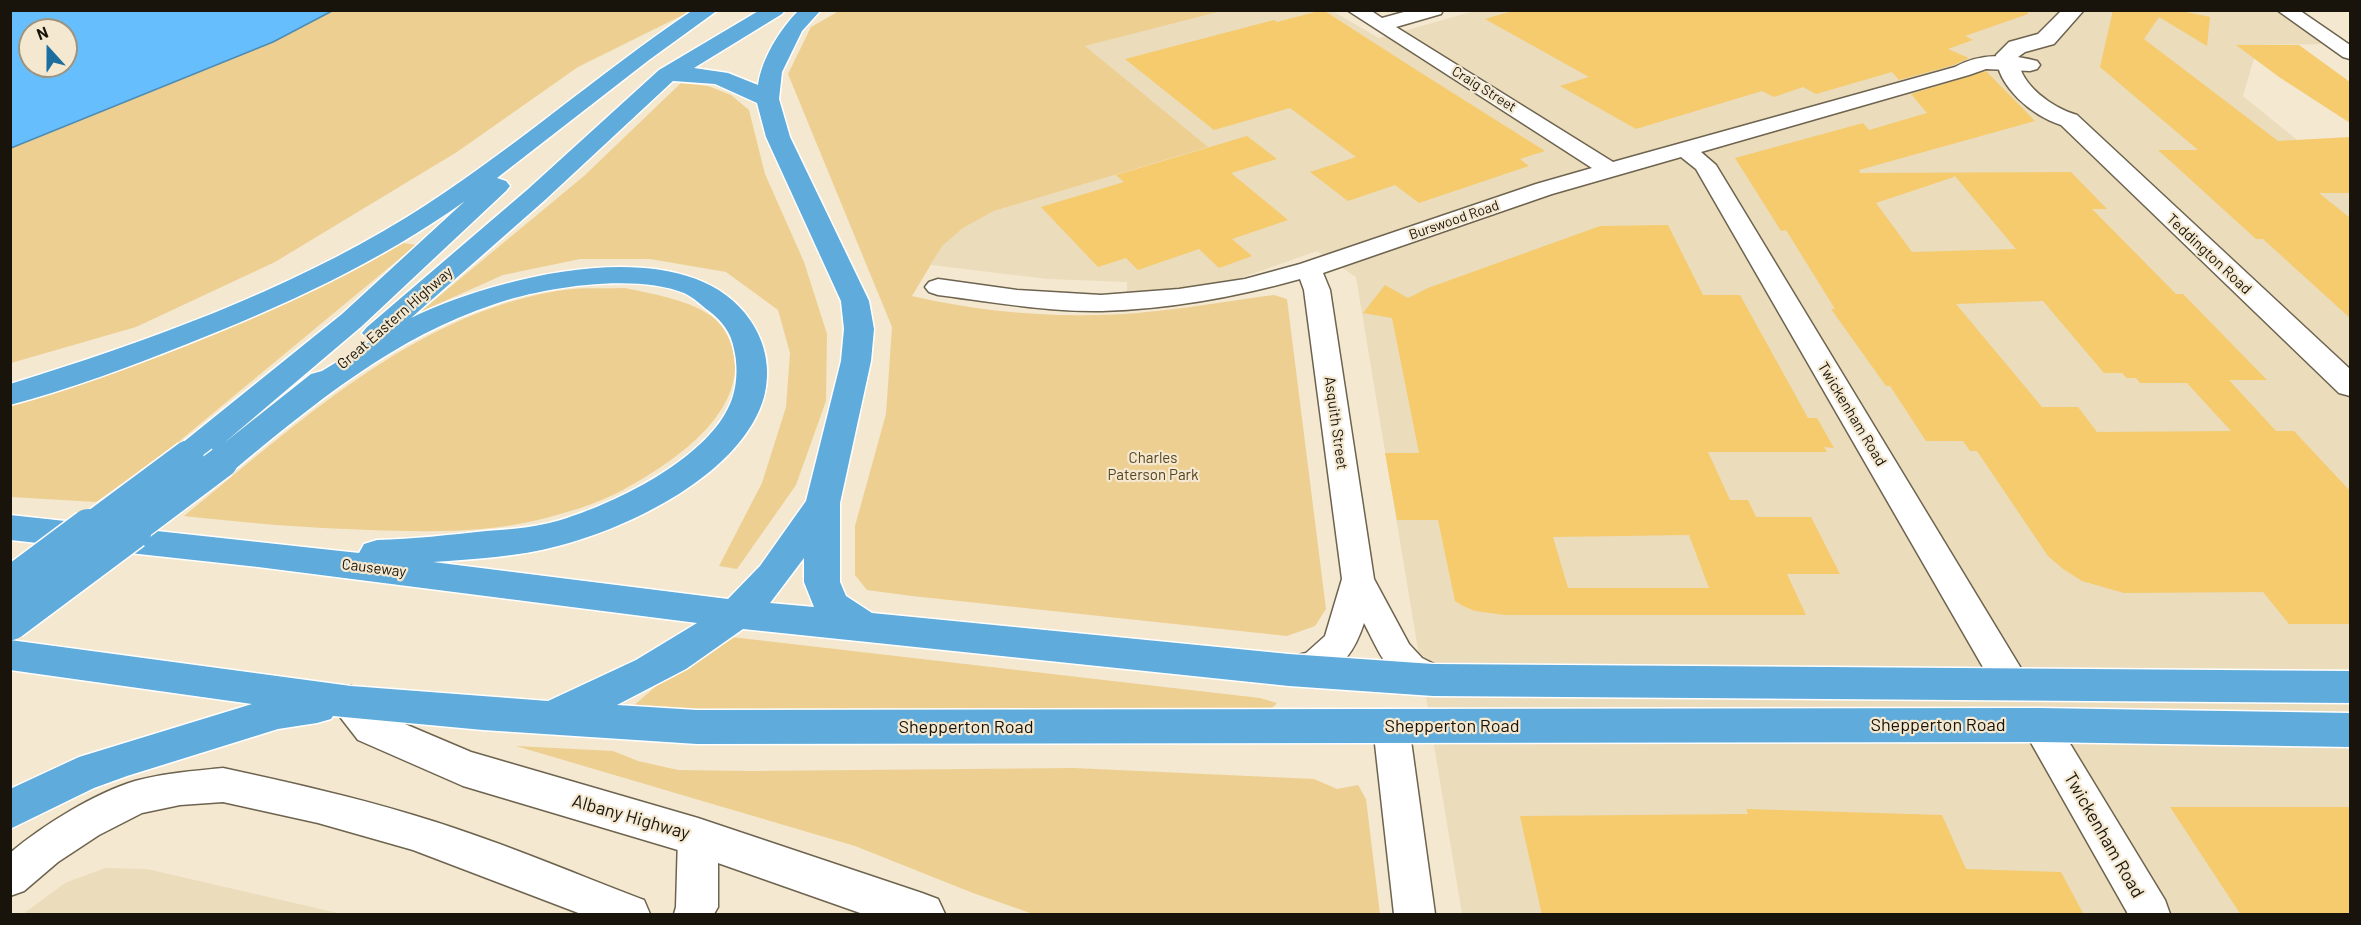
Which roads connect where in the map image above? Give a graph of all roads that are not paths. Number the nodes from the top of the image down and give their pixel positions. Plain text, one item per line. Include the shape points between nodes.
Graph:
1 (708, 10) edge
2 (775, 10) edge
3 (811, 10) edge
4 (1356, 10) edge
5 (1434, 10) edge
6 (2286, 10) edge
7 (2074, 11) edge
8 (1380, 25) junction
9 (2350, 53) edge
10 (2019, 69) junction
11 (621, 70) junction
12 (667, 75) junction
13 (768, 99) junction
14 (558, 129) junction
15 (1685, 150) junction
16 (1610, 170) junction
17 (1309, 269) junction
18 (938, 287) dead end
19 (2350, 386) edge
20 (10, 395) edge
21 (306, 395) junction
22 (823, 502) junction
23 (10, 527) edge
24 (258, 554) junction
25 (1358, 579) junction
26 (10, 588) edge
27 (736, 614) junction
28 (10, 620) edge
29 (865, 628) junction
30 (10, 655) edge
31 (1289, 670) junction
32 (1433, 680) junction
33 (2012, 685) junction
34 (2350, 687) edge
35 (351, 702) junction
36 (554, 717) junction
37 (2039, 725) junction
38 (1390, 726) junction
39 (2350, 730) edge
40 (10, 810) edge
41 (698, 837) junction
42 (10, 878) edge
43 (629, 915) edge
44 (694, 915) edge
45 (922, 915) edge
46 (1415, 915) edge
47 (2150, 915) edge

1 - 11 highway, Great Eastern Highway
2 - 12 highway, Great Eastern Highway
3 - 13 highway via 793,28 771,72
4 - 8 street, Craig Street
5 - 8 street
6 - 9 street
7 - 10 main road via 2046,39 2044,47
8 - 16 street, Craig Street
10 - 15 street, Burswood Road via 1962,71
10 - 19 main road, Teddington Road via 2047,111 2069,120
11 - 14 highway, Great Eastern Highway
11 - 20 highway via 484,174 383,241 254,306 101,367
12 - 13 highway via 692,73 727,78
12 - 14 highway via 621,90
12 - 21 highway, Great Eastern Highway
13 - 22 highway via 778,137 855,301 859,329 856,361
14 - 26 highway, Great Eastern Highway, bridge via 352,320 188,456
15 - 16 street, Burswood Road
15 - 33 street, Twickenham Road via 1705,165
16 - 17 street, Burswood Road
17 - 18 street, Burswood Road via 1211,294 1101,303 1017,298
17 - 25 street, Asquith Street via 1317,290
21 - 24 highway via 460,306 540,283 590,276 647,278 692,286 731,313 749,339 753,365 749,396 741,413 712,452 644,499 598,520 540,538 411,552
21 - 28 highway, Great Eastern Highway, bridge
22 - 27 highway via 777,570
22 - 29 highway via 822,582 831,605
23 - 24 highway, Causeway
24 - 27 highway, Causeway
25 - 31 street, Asquith Street via 1334,652 1323,661
25 - 32 street, Asquith Street via 1397,654 1410,668
27 - 29 highway
27 - 36 highway via 652,670
29 - 31 highway
30 - 35 highway
31 - 32 highway
32 - 33 highway
33 - 34 highway
35 - 36 highway
35 - 40 highway via 278,713 177,742 79,775
35 - 41 main road, Albany Highway via 372,728 463,768
36 - 38 highway, Shepperton Road via 697,727
37 - 38 highway, Shepperton Road
37 - 39 highway, Shepperton Road
37 - 47 street, Twickenham Road
38 - 46 street
41 - 44 street
41 - 45 main road, Albany Highway
42 - 43 street via 44,849 135,798 180,788 223,785 413,832

